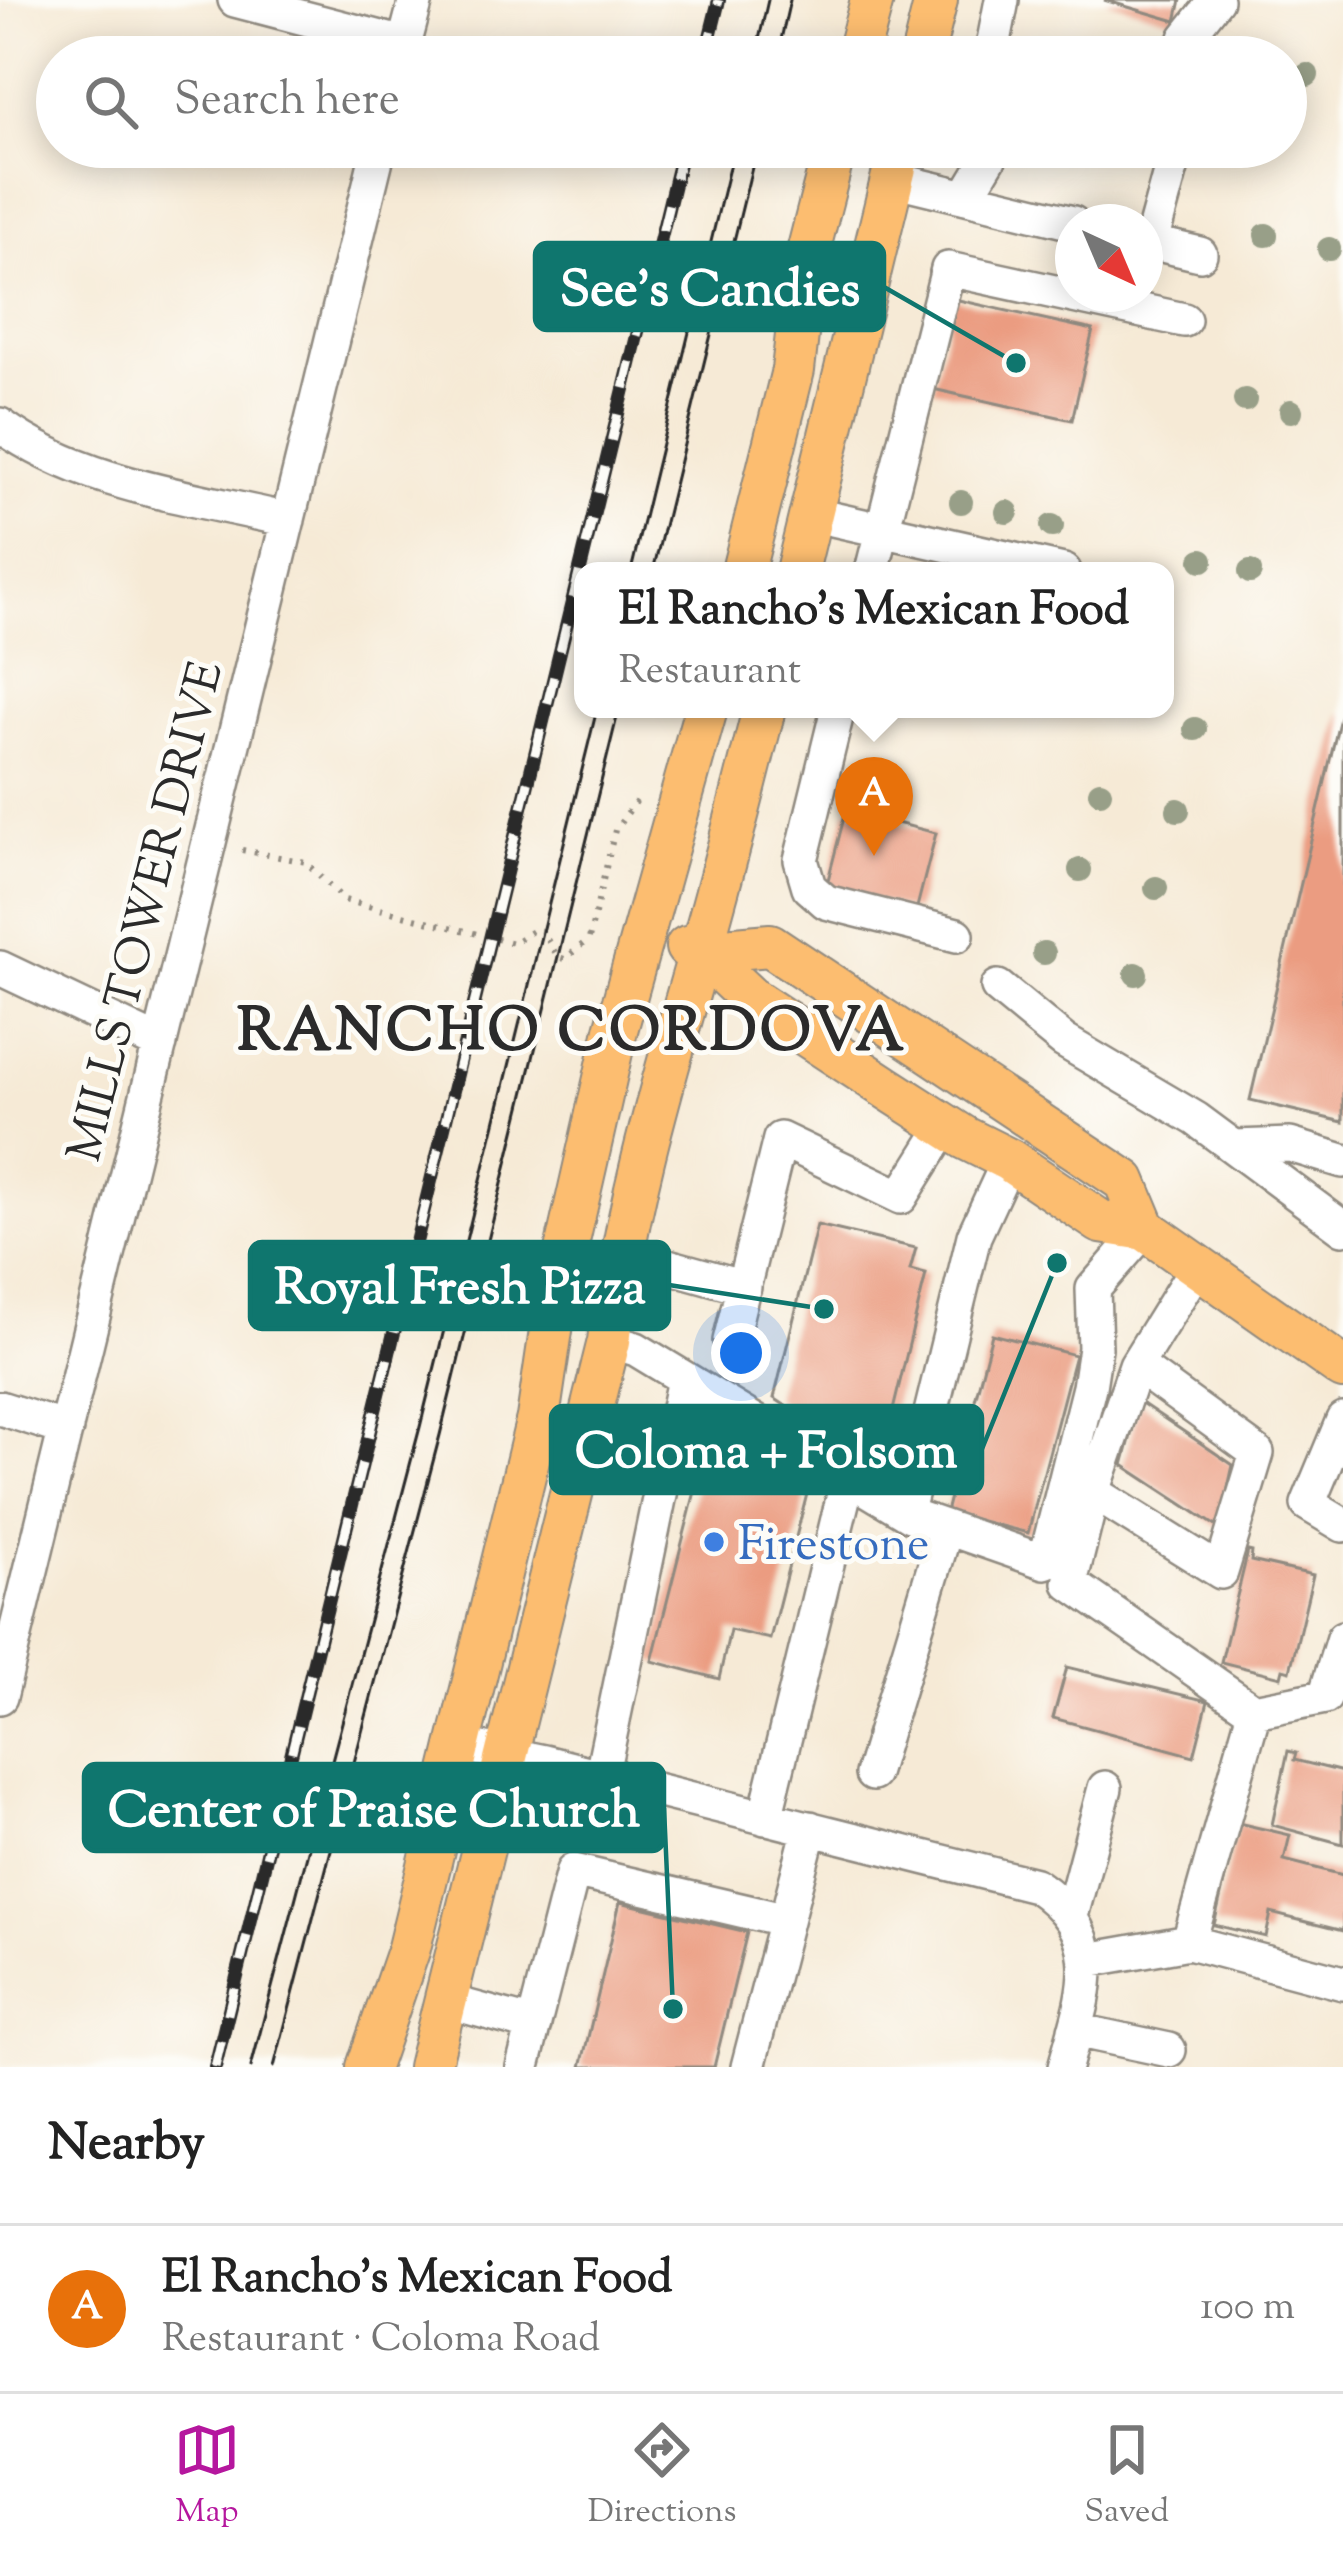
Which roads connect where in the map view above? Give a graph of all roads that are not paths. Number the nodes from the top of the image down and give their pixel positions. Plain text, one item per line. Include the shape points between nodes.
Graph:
1 (236, 0) edge
2 (416, 0) edge
3 (872, 0) edge
4 (902, 0) edge
5 (936, 0) edge
6 (1217, 0) edge
7 (353, 36) edge
8 (406, 36) edge
9 (863, 36) edge
10 (893, 36) edge
11 (927, 36) edge
12 (1188, 36) edge
13 (1208, 36) edge
14 (374, 168) edge
15 (830, 168) edge
16 (884, 168) edge
17 (907, 168) edge
18 (983, 168) edge
19 (1171, 168) edge
20 (966, 197) junction
21 (1160, 204) edge
22 (1055, 219) edge
23 (1163, 245) edge
24 (1200, 254) dead end
25 (1184, 320) dead end
26 (0, 424) edge
27 (810, 514) junction
28 (288, 520) junction
29 (882, 530) junction
30 (744, 562) edge
31 (799, 562) edge
32 (874, 562) edge
33 (1024, 562) edge
34 (703, 718) edge
35 (762, 718) edge
36 (836, 718) edge
37 (957, 934) dead end
38 (623, 938) junction
39 (700, 951) junction
40 (0, 968) edge
41 (998, 987) dead end
42 (160, 1044) junction
43 (946, 1125) junction
44 (1234, 1147) junction
45 (1009, 1160) junction
46 (1343, 1161) edge
47 (1343, 1228) edge
48 (1145, 1229) junction
49 (621, 1252) junction
50 (1198, 1265) junction
51 (744, 1287) junction
52 (610, 1341) junction
53 (730, 1342) dead end
54 (1136, 1365) junction
55 (1343, 1368) edge
56 (684, 1378) junction
57 (0, 1408) edge
58 (1343, 1420) edge
59 (66, 1429) junction
60 (848, 1478) junction
61 (1093, 1492) junction
62 (910, 1515) junction
63 (1343, 1525) edge
64 (946, 1528) junction
65 (1343, 1638) edge
66 (0, 1697) edge
67 (1255, 1711) junction
68 (457, 1744) junction
69 (506, 1754) junction
70 (872, 1774) dead end
71 (601, 1778) junction
72 (1105, 1788) dead end
73 (765, 1818) junction
74 (810, 1828) junction
75 (1071, 1916) junction
76 (783, 1920) junction
77 (1189, 1942) junction
78 (1088, 1960) junction
79 (1343, 1983) edge
80 (446, 2001) junction
81 (534, 2025) junction
82 (1075, 2030) junction
83 (1169, 2050) dead end
84 (368, 2067) edge
85 (429, 2067) edge
86 (523, 2067) edge
87 (748, 2067) edge
88 (1065, 2067) edge

1 - 7 street
2 - 8 street
3 - 9 main road
4 - 10 main road
5 - 11 main road
6 - 12 street
6 - 13 street
14 - 28 street, MILLS TOWER DRIVE
15 - 30 main road via 805,264 793,370
16 - 27 main road
17 - 20 street
18 - 20 street
19 - 21 street
20 - 22 street
23 - 24 street
25 - 29 street via 948,268
26 - 28 street via 41,451 114,479
27 - 29 street
27 - 31 main road
28 - 42 street, MILLS TOWER DRIVE
29 - 32 street
29 - 33 street
34 - 38 main road
35 - 39 main road
36 - 37 street via 801,860 809,887 826,902
38 - 39 main road
38 - 68 main road via 616,1030 557,1290 538,1418
39 - 43 main road via 750,998
39 - 48 main road via 770,945 1125,1180
39 - 49 main road
40 - 42 street
41 - 44 street via 1064,1041
42 - 59 street, MILLS TOWER DRIVE
43 - 45 main road
43 - 51 street via 901,1197 780,1138
44 - 46 street via 1289,1145
44 - 47 street
45 - 48 main road via 1100,1222
45 - 62 street via 974,1236
48 - 50 main road
48 - 64 street via 1093,1288 1089,1387 1045,1562
49 - 51 street
49 - 52 main road
50 - 54 street
50 - 55 main road
51 - 53 street
52 - 56 street
52 - 69 main road
54 - 61 street
54 - 61 street via 1257,1453 1221,1572
56 - 60 street
56 - 71 street
57 - 59 street
58 - 63 street via 1308,1504
59 - 66 street, MILLS TOWER DRIVE
60 - 62 street
60 - 73 street
61 - 67 street via 1070,1583
62 - 64 street
64 - 70 street
65 - 67 street via 1325,1697
67 - 77 street
68 - 69 street
68 - 84 main road via 409,1948
69 - 71 street
69 - 80 main road
71 - 73 street
72 - 75 street
73 - 74 street
74 - 75 street via 1012,1876
74 - 76 street
75 - 78 street
76 - 81 street via 573,1871
76 - 87 street
77 - 78 street
77 - 79 street
78 - 82 street
80 - 81 street
80 - 85 main road
81 - 86 street
82 - 83 street
82 - 88 street

